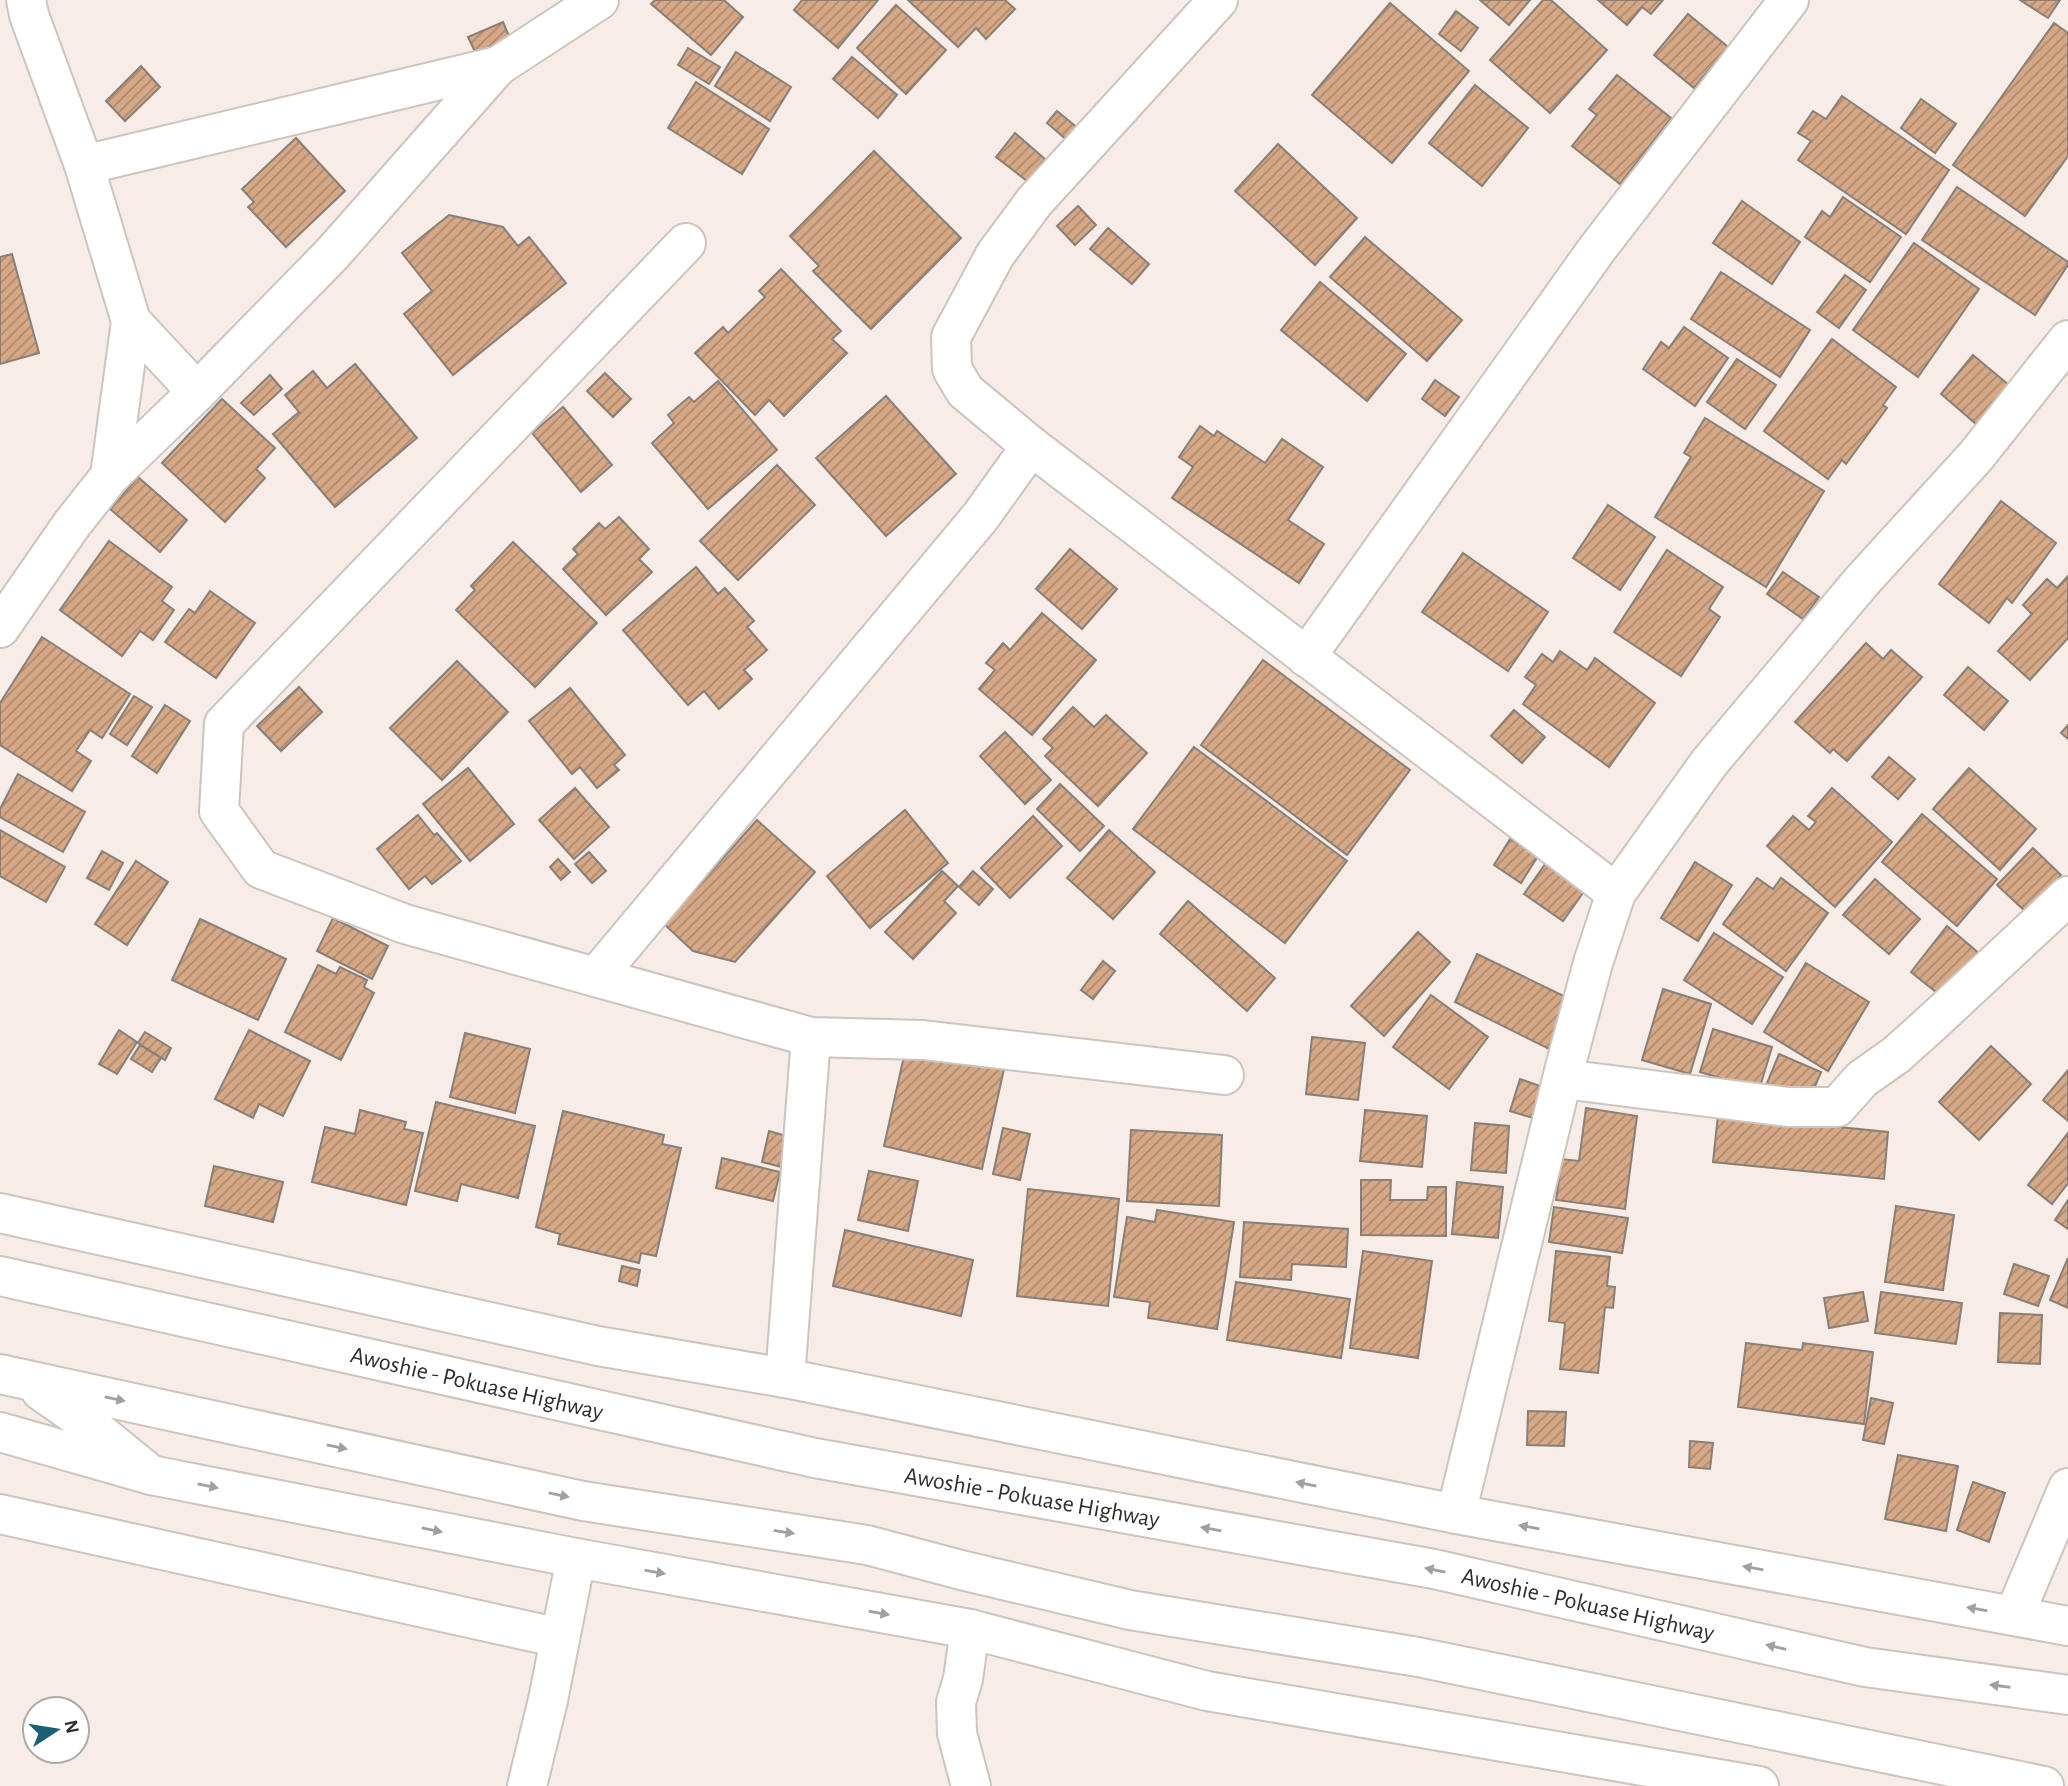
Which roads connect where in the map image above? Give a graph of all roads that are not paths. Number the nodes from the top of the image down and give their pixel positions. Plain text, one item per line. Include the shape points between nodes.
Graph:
1 (26, 0) edge
2 (599, 0) edge
3 (1218, 0) edge
4 (1789, 0) edge
5 (498, 66) junction
6 (84, 165) junction
7 (686, 243) dead end
8 (131, 321) junction
9 (2068, 340) edge
10 (197, 392) junction
11 (1031, 446) junction
12 (110, 476) junction
13 (0, 628) edge
14 (1306, 657) junction
15 (1616, 892) junction
16 (2068, 896) edge
17 (596, 977) junction
18 (811, 1037) junction
19 (1224, 1075) dead end
20 (1563, 1079) junction
21 (0, 1213) edge
22 (0, 1276) edge
23 (12, 1377) edge
24 (785, 1378) junction
25 (0, 1432) edge
26 (151, 1475) junction
27 (2068, 1488) edge
28 (0, 1514) edge
29 (1456, 1514) junction
30 (576, 1558) junction
31 (2014, 1616) junction
32 (2068, 1626) edge
33 (970, 1629) junction
34 (560, 1638) junction
35 (2068, 1695) edge
36 (527, 1786) edge
37 (971, 1786) edge
38 (1759, 1786) edge
39 (2044, 1786) edge

1 - 6 street
2 - 5 street
3 - 11 street via 1034,202 995,255 951,337 952,369 965,391
4 - 14 street via 1597,249
5 - 6 street
5 - 10 street via 332,254
6 - 8 street
7 - 17 street via 224,724 219,811 261,869 405,924
8 - 10 street
8 - 12 street
9 - 15 street via 1976,456 1862,581 1709,763
10 - 12 street
11 - 14 street
11 - 17 street via 981,516
12 - 13 street
14 - 15 street
15 - 20 street
16 - 20 street via 1896,1055 1862,1079 1837,1107 1788,1107
17 - 18 street
18 - 19 street via 923,1040
18 - 24 street
20 - 29 street
21 - 24 street via 598,1346
35 -> 22 street, Awoshie - Pokuase Highway via 1865,1667 1434,1569 815,1458
23 - 26 street via 92,1426
23 -> 39 street via 583,1501 867,1545 1130,1610 1418,1657
29 -> 24 street
25 - 26 street
26 -> 30 street
27 - 31 street
28 - 34 street
31 -> 29 street
30 -> 33 street
30 - 34 street
31 - 32 street
33 - 37 street via 956,1702 957,1733
33 - 38 street via 1207,1691
34 - 36 street

